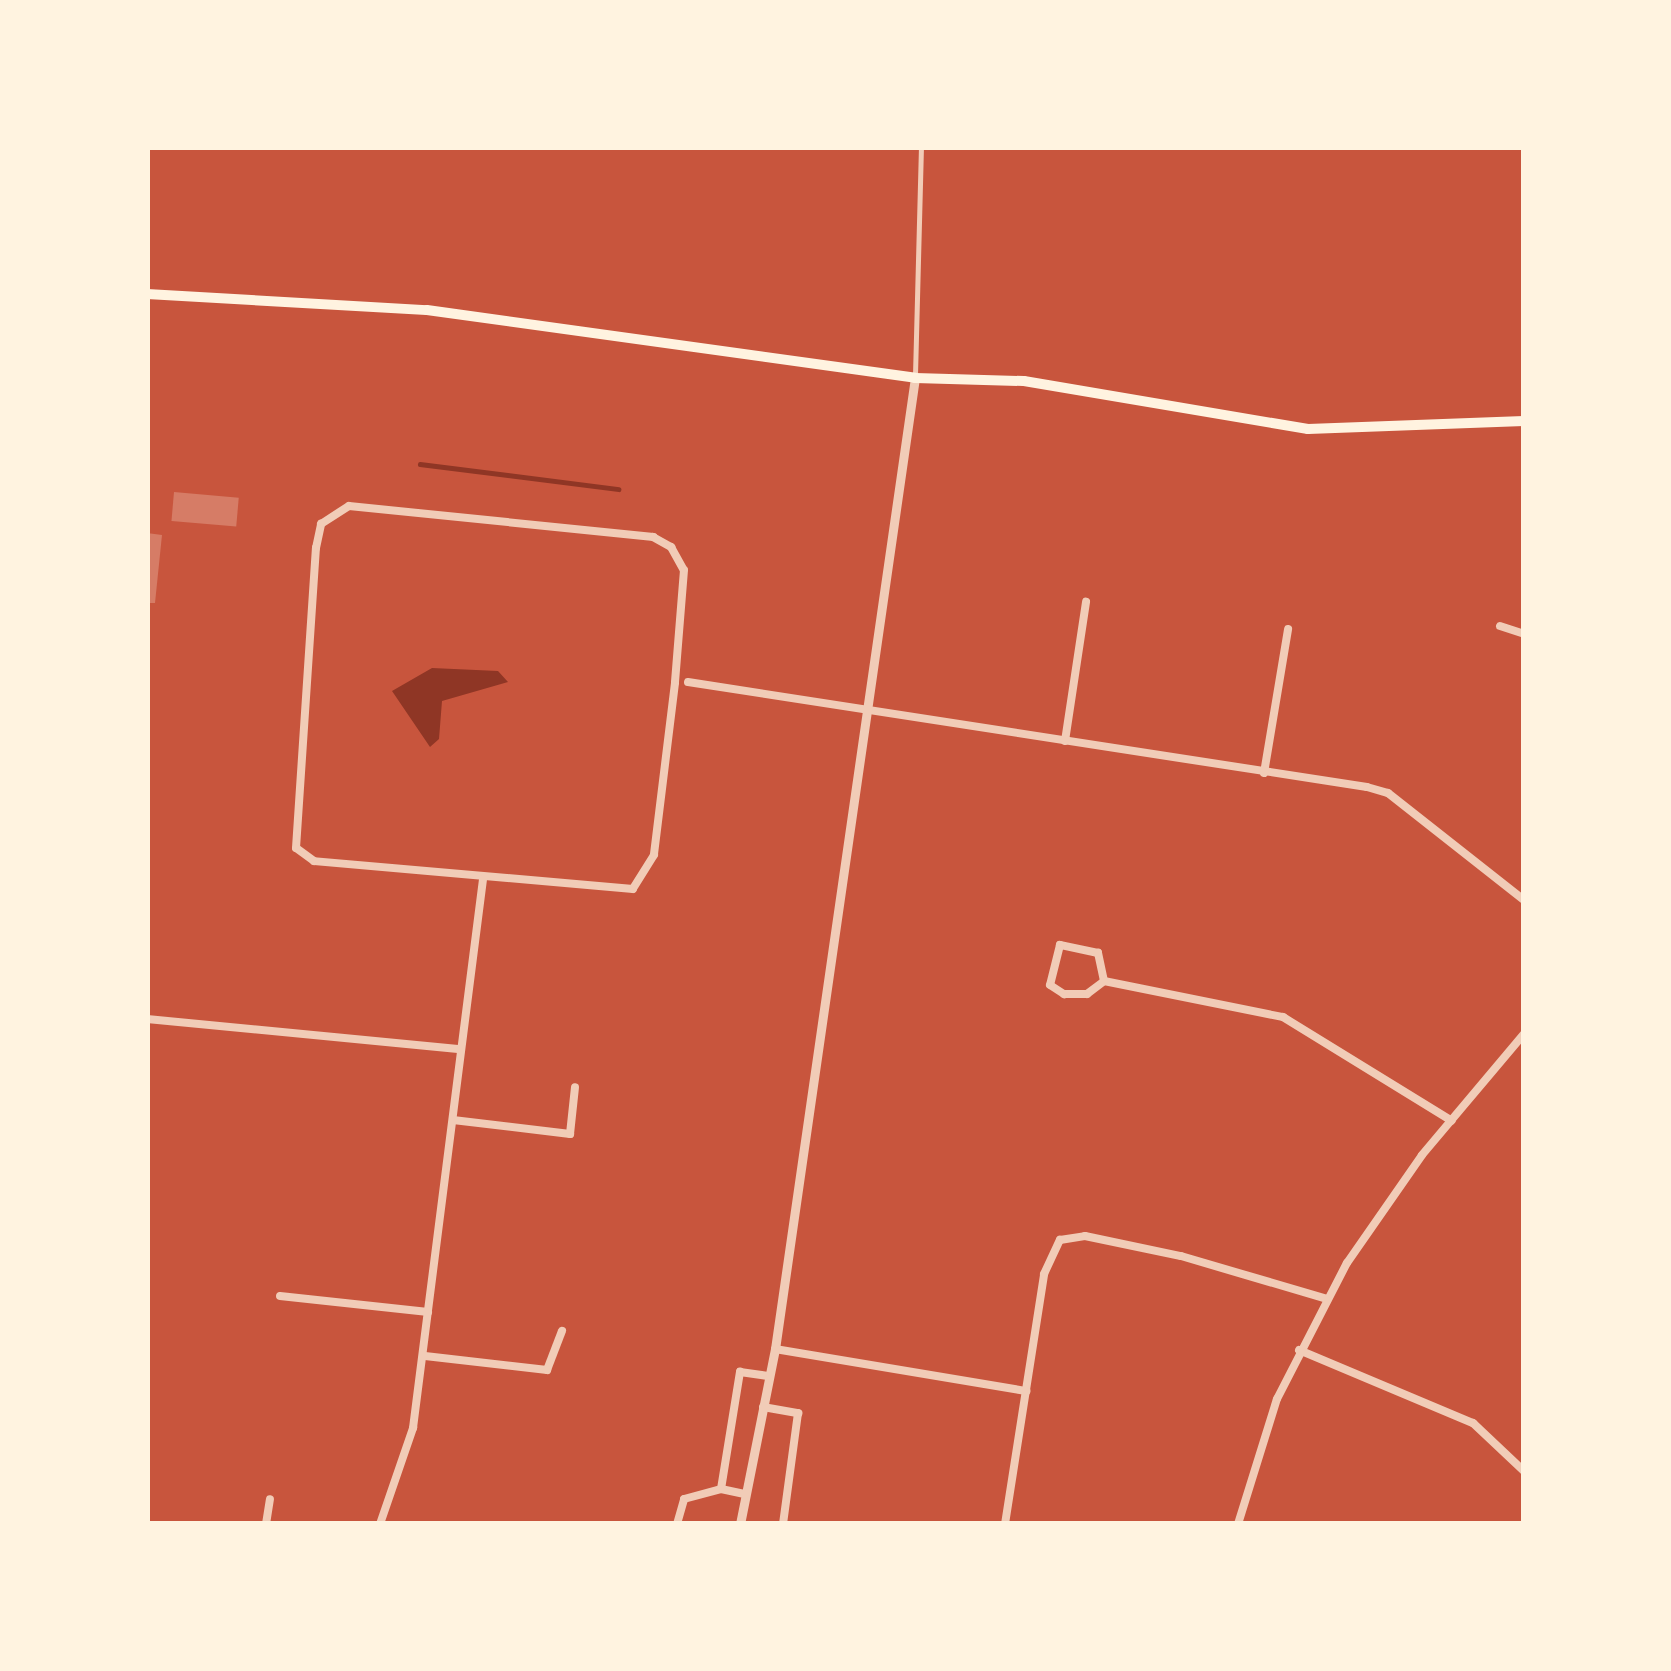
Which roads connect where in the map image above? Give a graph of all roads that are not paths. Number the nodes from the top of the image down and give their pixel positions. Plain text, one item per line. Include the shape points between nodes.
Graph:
1 (921, 147) edge
2 (147, 294) edge
3 (915, 378) junction
4 (1524, 421) edge
5 (1086, 602) dead end
6 (1500, 626) dead end
7 (1288, 629) dead end
8 (1524, 634) edge
9 (688, 682) dead end
10 (870, 712) junction
11 (1065, 741) junction
12 (1264, 772) junction
13 (483, 879) junction
14 (1524, 900) edge
15 (1104, 981) junction
16 (148, 1019) edge
17 (147, 1029) edge
18 (1524, 1034) edge
19 (461, 1049) junction
20 (575, 1087) dead end
21 (453, 1120) junction
22 (1452, 1121) junction
23 (280, 1296) dead end
24 (1327, 1299) junction
25 (428, 1312) junction
26 (562, 1331) dead end
27 (775, 1349) junction
28 (1299, 1350) junction
29 (424, 1356) junction
30 (770, 1376) junction
31 (1027, 1391) junction
32 (763, 1407) junction
33 (1524, 1471) edge
34 (721, 1489) junction
35 (744, 1494) junction
36 (270, 1498) dead end
37 (266, 1524) edge
38 (380, 1524) edge
39 (677, 1524) edge
40 (740, 1524) edge
41 (783, 1524) edge
42 (1005, 1524) edge
43 (1238, 1524) edge

1 - 3 lane
2 - 3 main road via 428,310
3 - 4 main road via 1024,381 1308,429
3 - 10 street
5 - 11 street
6 - 8 street
7 - 12 street
9 - 10 street
10 - 11 street
10 - 27 street
11 - 12 street
12 - 14 street via 1388,793
13 - 13 street via 623,891 649,873 684,581 671,548 653,537 349,506 328,515 318,536 296,848 314,861
13 - 19 street
15 - 15 street via 1087,994 1050,985 1060,945 1097,953
15 - 22 street via 1282,1017
16 - 17 street
16 - 19 street
18 - 22 street
19 - 21 street
20 - 21 street via 570,1134
21 - 25 street
22 - 24 street via 1394,1192
23 - 25 street
24 - 28 street
24 - 31 street via 1181,1256 1085,1236 1060,1240 1043,1274
25 - 29 street
26 - 29 street via 547,1370
27 - 30 street
27 - 31 street
28 - 33 street via 1473,1423
28 - 43 street
29 - 38 street via 413,1428
30 - 32 street
30 - 34 street via 740,1372
31 - 42 street
32 - 35 street
32 - 41 street via 799,1413
34 - 35 street
34 - 39 street via 684,1499
35 - 40 street
36 - 37 street

